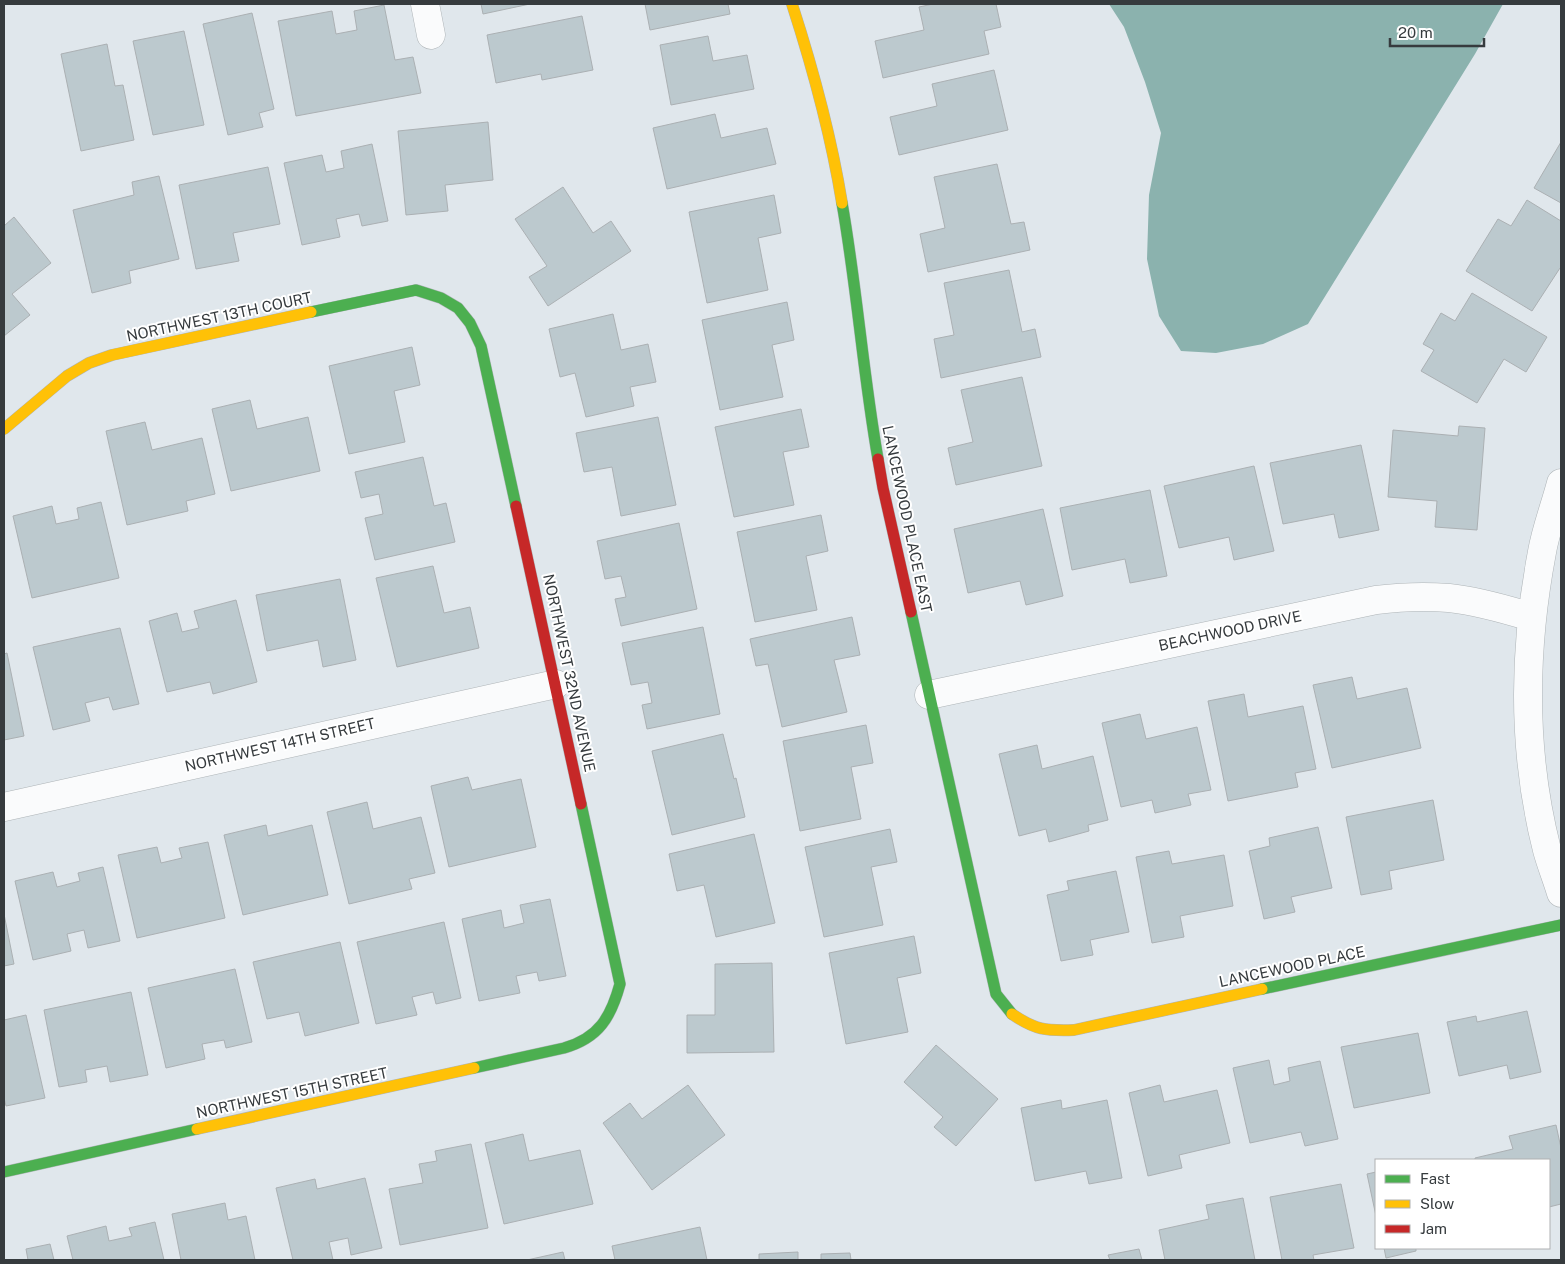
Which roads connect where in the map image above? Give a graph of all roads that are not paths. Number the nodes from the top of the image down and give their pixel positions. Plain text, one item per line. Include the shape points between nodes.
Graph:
1 (424, 4) edge
2 (792, 4) edge
3 (431, 34) dead end
4 (458, 307) joint
5 (4, 429) edge
6 (1561, 483) edge
7 (1532, 617) junction
8 (556, 684) junction
9 (928, 695) junction
10 (4, 807) edge
11 (1561, 893) edge
12 (1561, 925) edge
13 (1028, 1025) joint
14 (586, 1040) joint
15 (4, 1172) edge

1 - 3 street
2 - 9 street, LANCEWOOD PLACE EAST via 810,59 835,159 883,488
4 - 5 street, NORTHWEST 13TH COURT via 438,296 416,290 112,355 89,363 68,376
4 - 8 street, NORTHWEST 32ND AVENUE via 473,325 481,346
6 - 7 street via 1542,551
7 - 9 street, BEACHWOOD DRIVE via 1449,598 1376,600
7 - 11 street via 1527,696 1533,774 1548,850
8 - 10 street, NORTHWEST 14TH STREET
8 - 14 street, NORTHWEST 32ND AVENUE via 620,984 615,1006 603,1025
9 - 13 street, LANCEWOOD PLACE EAST via 996,994 1009,1012
12 - 13 street, LANCEWOOD PLACE via 1074,1030 1050,1031
14 - 15 street, NORTHWEST 15TH STREET via 564,1048

